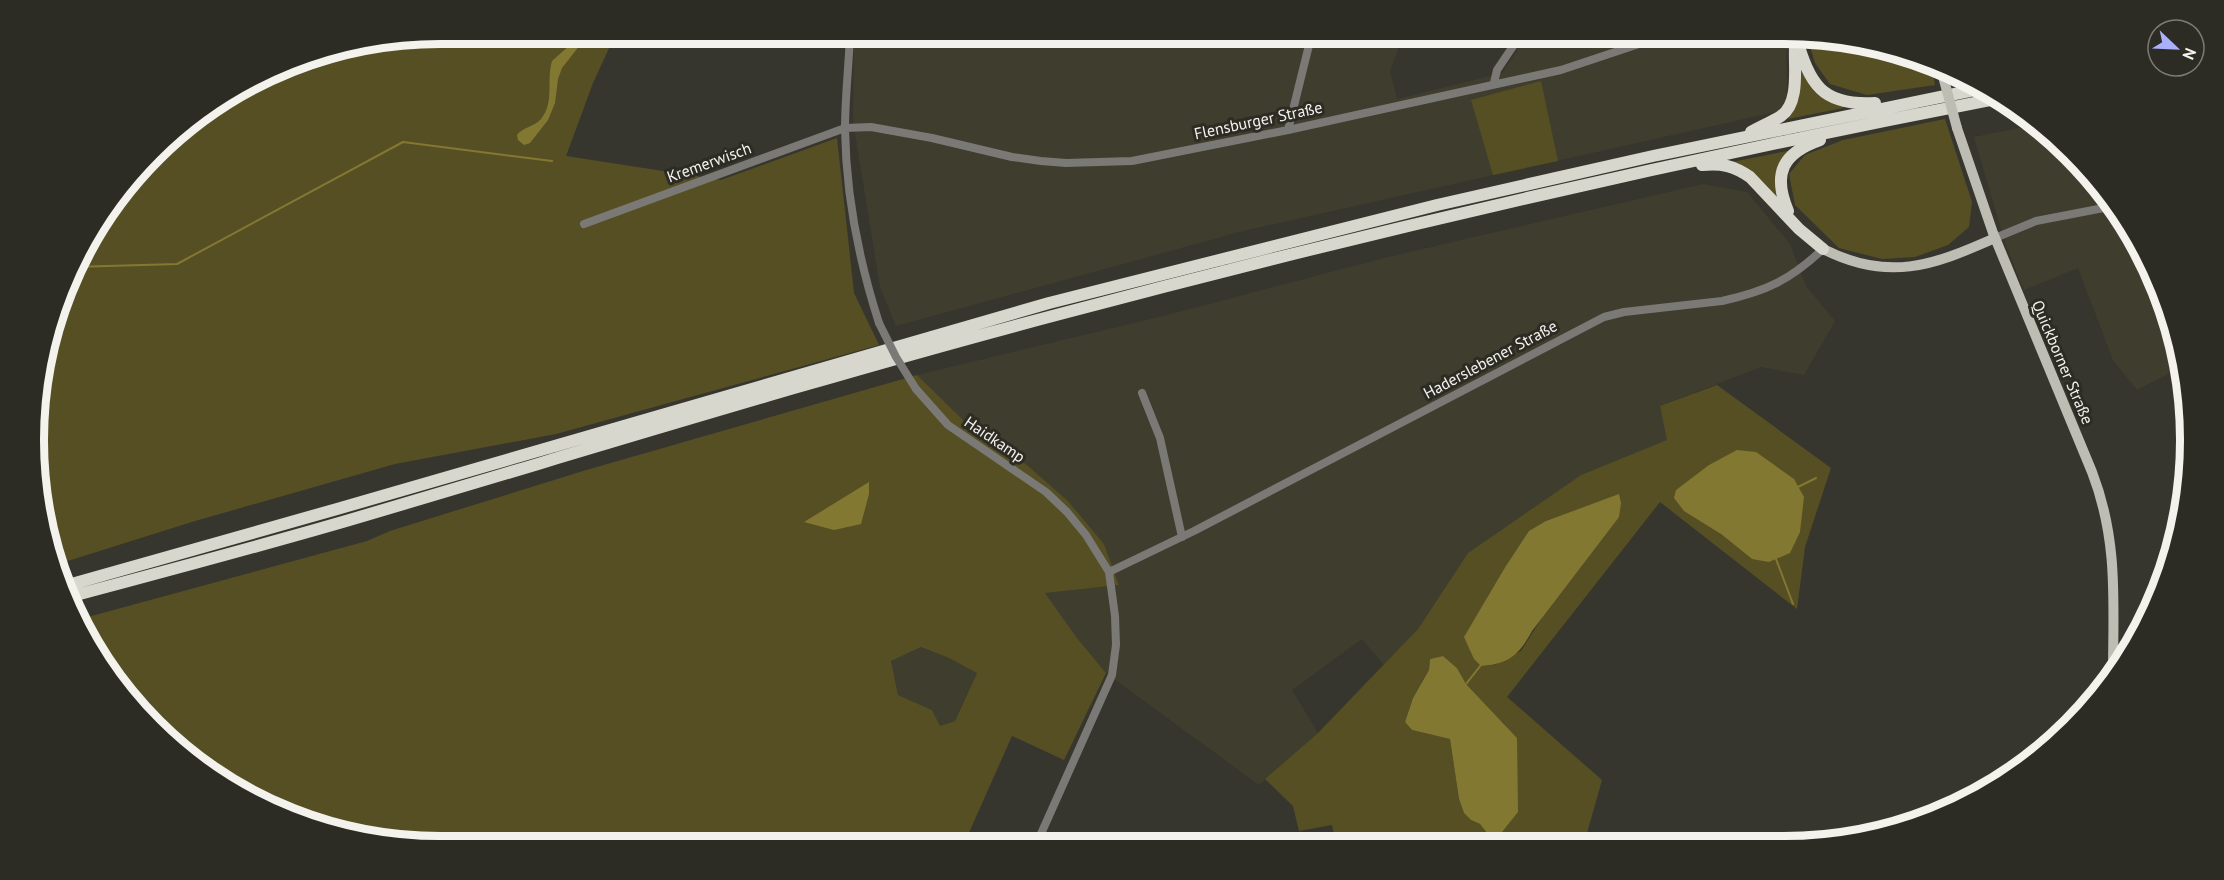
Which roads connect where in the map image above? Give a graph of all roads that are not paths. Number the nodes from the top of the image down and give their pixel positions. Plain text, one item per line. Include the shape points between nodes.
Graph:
1 (849, 44) edge
2 (1309, 44) edge
3 (1515, 44) edge
4 (1638, 44) edge
5 (1796, 44) edge
6 (1798, 44) edge
7 (1943, 77) edge
8 (1494, 83) junction
9 (1970, 90) edge
10 (1988, 100) edge
11 (1915, 101) junction
12 (1861, 125) junction
13 (845, 128) junction
14 (1288, 130) junction
15 (1743, 137) junction
16 (1653, 168) junction
17 (2105, 208) edge
18 (1792, 220) junction
19 (584, 224) dead end
20 (1995, 238) junction
21 (1823, 249) junction
22 (1142, 393) dead end
23 (1182, 537) junction
24 (1109, 572) junction
25 (71, 583) edge
26 (75, 595) edge
27 (2113, 661) edge
28 (1040, 836) edge

1 - 13 street, Haidkamp
2 - 14 street
3 - 8 street via 1497,70
4 - 8 street, Flensburger Straße via 1561,70
5 - 15 highway via 1789,106 1783,114
6 - 11 highway via 1815,83 1832,98 1857,104
7 - 20 main road, Quickborner Straße, bridge
8 - 14 street, Flensburger Straße
9 - 11 highway
10 - 12 highway
11 - 15 highway
12 - 16 highway
12 - 18 highway via 1799,147 1784,164 1780,179 1782,197
13 - 14 street, Flensburger Straße via 871,127 1012,157 1066,163 1132,161
13 - 19 street, Kremerwisch
13 - 24 street, Haidkamp, bridge via 856,231 868,288 879,323 904,372 948,425 1046,492 1067,512
15 - 25 highway via 1437,205 1049,303
16 - 18 highway via 1721,163 1731,166 1757,183
16 - 26 highway via 1057,315
17 - 20 street via 2036,221
18 - 21 highway
20 - 21 main road via 1933,263 1898,268 1863,264
20 - 27 main road, Quickborner Straße via 2106,512 2113,563
21 - 23 street, Haderslebener Straße via 1783,281 1738,298 1604,317
22 - 23 street via 1160,438
23 - 24 street, Haderslebener Straße
24 - 28 street, Haidkamp via 1116,645 1112,675

